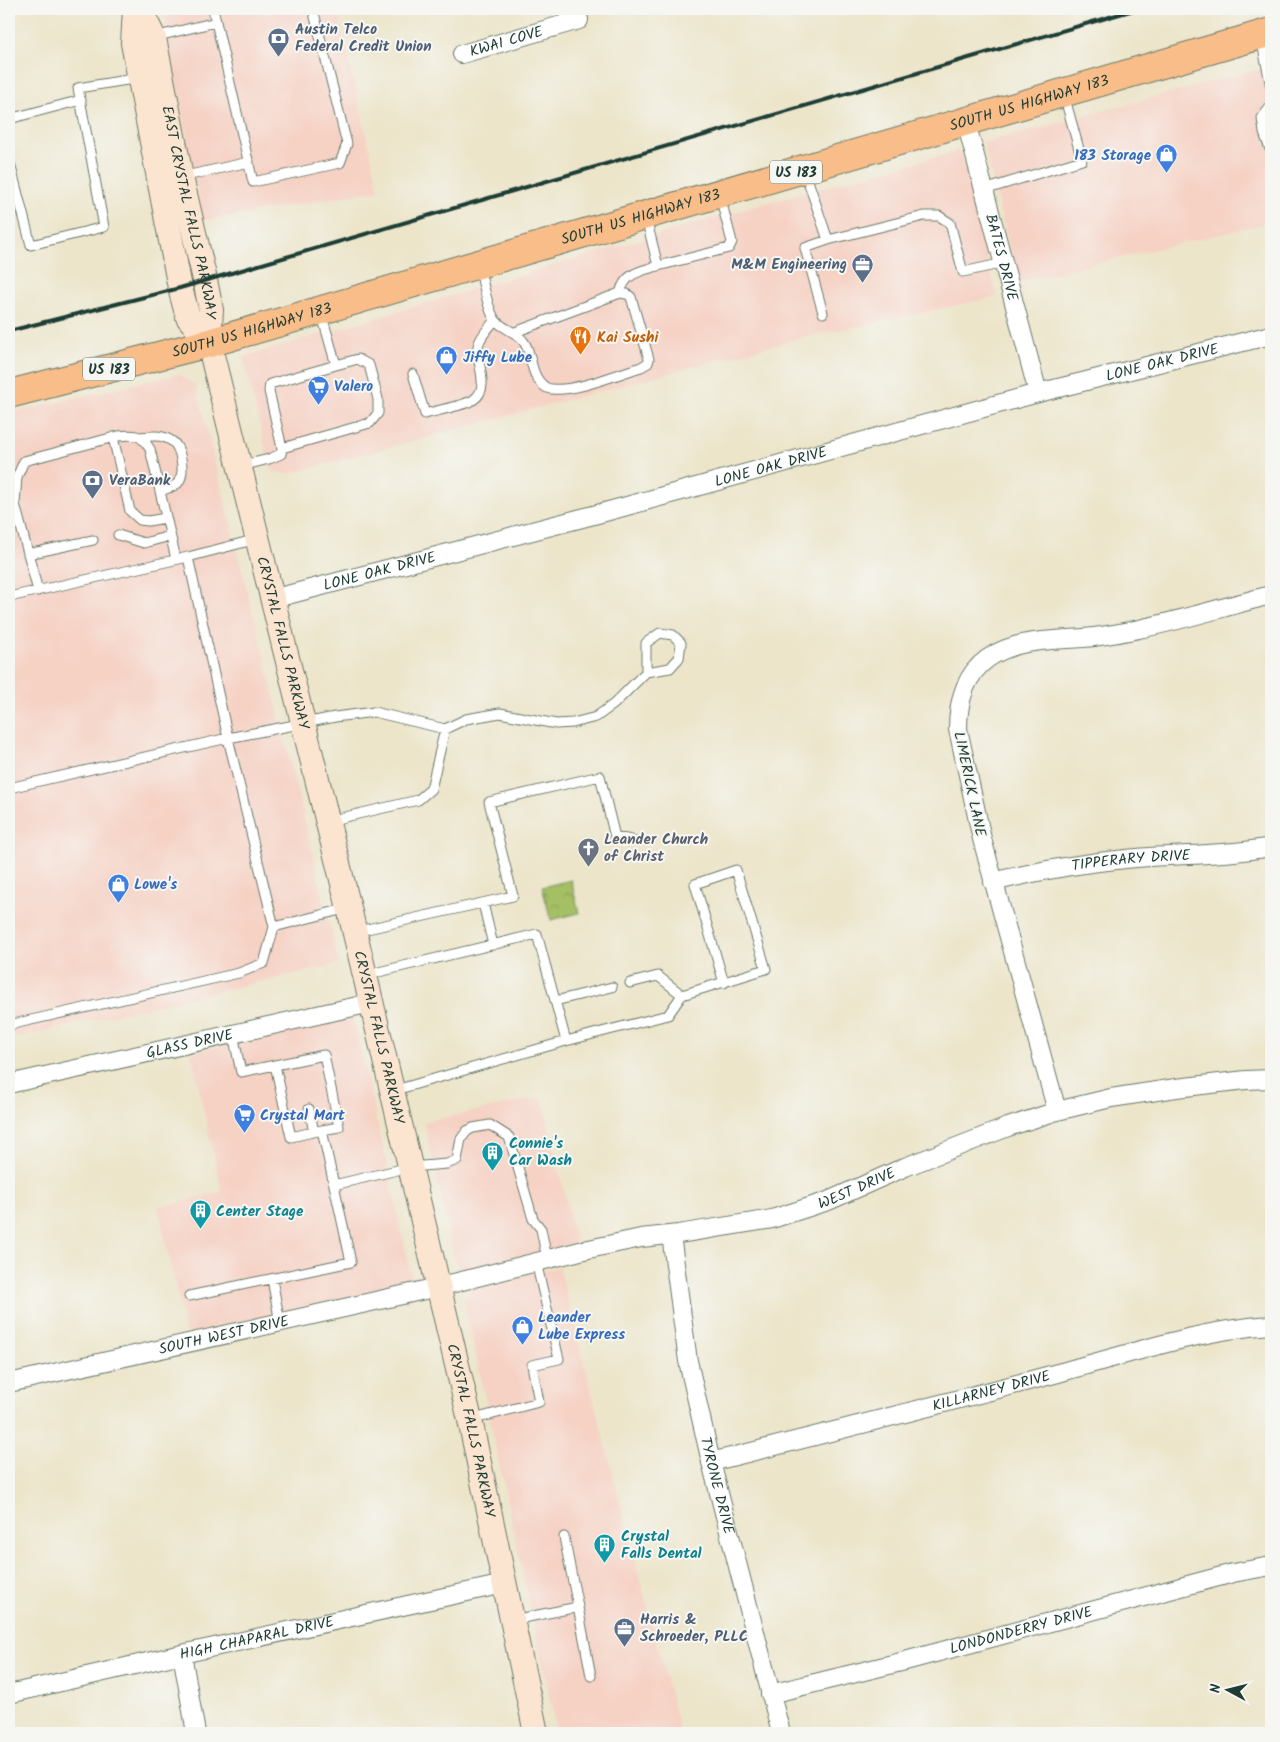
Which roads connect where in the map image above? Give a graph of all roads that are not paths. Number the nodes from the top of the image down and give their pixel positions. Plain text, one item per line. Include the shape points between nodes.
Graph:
1 (135, 9) edge
2 (140, 9) edge
3 (213, 9) edge
4 (313, 9) edge
5 (578, 14) edge
6 (216, 22) junction
7 (1266, 34) edge
8 (154, 38) junction
9 (462, 54) dead end
10 (139, 78) junction
11 (1271, 87) edge
12 (1063, 93) junction
13 (80, 100) junction
14 (1271, 106) edge
15 (9, 119) edge
16 (966, 122) junction
17 (1271, 149) edge
18 (9, 160) edge
19 (249, 162) junction
20 (804, 170) junction
21 (181, 177) junction
22 (984, 190) junction
23 (720, 195) junction
24 (646, 215) junction
25 (828, 240) junction
26 (1004, 263) junction
27 (479, 264) junction
28 (658, 266) junction
29 (620, 293) junction
30 (320, 310) junction
31 (823, 313) dead end
32 (495, 320) junction
33 (516, 332) junction
34 (1271, 335) edge
35 (209, 343) junction
36 (336, 365) junction
37 (413, 374) dead end
38 (1038, 393) junction
39 (9, 394) edge
40 (113, 437) junction
41 (139, 437) junction
42 (282, 448) junction
43 (240, 466) junction
44 (160, 491) junction
45 (12, 502) edge
46 (166, 518) junction
47 (118, 536) dead end
48 (170, 536) junction
49 (257, 539) junction
50 (93, 540) dead end
51 (28, 554) junction
52 (188, 557) junction
53 (176, 560) junction
54 (38, 591) junction
55 (1271, 595) edge
56 (9, 597) edge
57 (272, 599) junction
58 (646, 672) junction
59 (303, 722) junction
60 (445, 729) junction
61 (228, 738) junction
62 (9, 788) edge
63 (328, 821) junction
64 (632, 840) dead end
65 (1271, 848) edge
66 (993, 882) junction
67 (483, 903) junction
68 (349, 908) junction
69 (274, 926) junction
70 (354, 932) junction
71 (493, 945) junction
72 (364, 976) junction
73 (630, 983) dead end
74 (724, 983) junction
75 (612, 988) dead end
76 (682, 995) junction
77 (555, 1001) junction
78 (371, 1003) junction
79 (9, 1025) edge
80 (233, 1034) junction
81 (566, 1042) junction
82 (276, 1065) junction
83 (1271, 1078) edge
84 (9, 1084) edge
85 (392, 1091) junction
86 (309, 1109) dead end
87 (1057, 1111) junction
88 (318, 1131) junction
89 (410, 1167) junction
90 (334, 1185) junction
91 (671, 1235) junction
92 (541, 1260) junction
93 (272, 1279) junction
94 (438, 1287) junction
95 (189, 1296) dead end
96 (280, 1323) junction
97 (1271, 1325) edge
98 (9, 1383) edge
99 (470, 1420) junction
100 (710, 1462) junction
101 (564, 1537) dead end
102 (1271, 1566) edge
103 (504, 1584) junction
104 (578, 1607) junction
105 (512, 1620) junction
106 (182, 1654) junction
107 (591, 1676) dead end
108 (9, 1694) edge
109 (770, 1694) junction
110 (196, 1733) edge
111 (536, 1733) edge
112 (780, 1733) edge

1 - 10 main road, EAST CRYSTAL FALLS PARKWAY via 133,43
2 - 8 main road, EAST CRYSTAL FALLS PARKWAY
3 - 6 lane
4 - 19 lane via 346,144 340,163 253,182
5 - 9 street, KWAI COVE
6 - 8 lane
6 - 19 lane
7 - 11 lane
7 - 12 main road, SOUTH US HIGHWAY 183 / US 183
8 - 21 main road, EAST CRYSTAL FALLS PARKWAY
10 - 13 lane via 78,88
10 - 35 main road, EAST CRYSTAL FALLS PARKWAY via 180,288 188,317
12 - 16 main road, SOUTH US HIGHWAY 183 / US 183
12 - 22 lane via 1082,160
13 - 15 lane
13 - 18 lane via 104,227 32,245
14 - 17 lane via 1262,118
16 - 20 main road, SOUTH US HIGHWAY 183 / US 183
16 - 22 street, BATES DRIVE
19 - 21 lane
20 - 23 main road, SOUTH US HIGHWAY 183 / US 183
20 - 25 lane
21 - 35 main road, EAST CRYSTAL FALLS PARKWAY via 211,310
22 - 26 street, BATES DRIVE
23 - 24 main road, SOUTH US HIGHWAY 183 / US 183
23 - 28 lane via 731,246
24 - 27 main road, SOUTH US HIGHWAY 183 / US 183
24 - 28 lane
25 - 26 lane via 924,216 939,216 950,223 963,272
25 - 31 lane via 805,248
26 - 38 street, BATES DRIVE
27 - 30 main road, SOUTH US HIGHWAY 183 / US 183
27 - 32 lane
28 - 29 lane via 629,277
29 - 33 lane
29 - 33 lane via 631,297 649,359 641,367 575,387 551,389 538,381 526,345
30 - 35 main road, SOUTH US HIGHWAY 183 / US 183
30 - 36 lane
32 - 33 lane
32 - 37 lane via 480,338 478,355 482,386 472,401 425,414
34 - 38 street, LONE OAK DRIVE
35 - 39 main road, SOUTH US HIGHWAY 183 / US 183
35 - 43 main road, CRYSTAL FALLS PARKWAY
36 - 42 lane via 270,384
36 - 42 lane via 358,359 369,365 378,399 378,414 370,423
38 - 57 street, LONE OAK DRIVE via 606,512
40 - 41 lane via 133,434
40 - 45 lane via 24,461 16,477
40 - 46 lane via 130,511 140,520
41 - 44 lane via 150,449
41 - 44 lane via 162,437 176,445 183,470 181,478 177,484
42 - 43 lane via 278,456
43 - 49 main road, CRYSTAL FALLS PARKWAY
44 - 46 lane
45 - 51 lane
46 - 48 lane
47 - 48 lane via 144,542
48 - 53 lane
49 - 52 lane
49 - 57 main road, CRYSTAL FALLS PARKWAY
50 - 51 lane
51 - 54 lane
52 - 53 lane
52 - 61 lane
53 - 54 lane
54 - 56 lane
55 - 66 street, LIMERICK LANE via 1141,628 1019,644 1002,649 978,667 960,699 958,729
57 - 59 main road, CRYSTAL FALLS PARKWAY
58 - 58 lane via 646,642 660,633 672,635 680,643 679,658 670,668
58 - 60 lane via 596,717 556,724 500,713 466,719
59 - 60 lane via 374,712
59 - 61 lane
59 - 63 main road, CRYSTAL FALLS PARKWAY
60 - 63 lane via 431,790 418,800
61 - 62 lane
61 - 69 lane
63 - 68 main road, CRYSTAL FALLS PARKWAY
64 - 67 lane via 615,837 600,776 489,802 513,896
65 - 66 street, TIPPERARY DRIVE via 1076,864
66 - 87 street, LIMERICK LANE
67 - 70 lane
67 - 71 lane
68 - 69 lane
68 - 70 main road, CRYSTAL FALLS PARKWAY
69 - 79 lane via 264,963 240,972
70 - 72 main road, CRYSTAL FALLS PARKWAY
71 - 72 lane
71 - 77 lane via 537,934
72 - 78 main road, CRYSTAL FALLS PARKWAY
73 - 76 lane via 658,976
74 - 74 lane via 766,969 736,870 695,884
74 - 76 lane
75 - 77 lane
76 - 81 lane via 668,1015
77 - 81 lane
78 - 80 street, GLASS DRIVE
78 - 85 main road, CRYSTAL FALLS PARKWAY
80 - 82 lane via 241,1072
80 - 84 street, GLASS DRIVE
81 - 85 lane
82 - 88 lane via 291,1137
82 - 88 lane via 300,1064 324,1055 339,1126
83 - 87 street, WEST DRIVE via 1111,1098
85 - 89 main road, CRYSTAL FALLS PARKWAY
86 - 88 lane
87 - 91 street, WEST DRIVE via 1008,1127 801,1211
88 - 90 lane
89 - 90 lane
89 - 92 lane via 448,1164 457,1160 461,1139 467,1130 482,1125 490,1125 509,1136 533,1219 541,1229
89 - 94 main road, CRYSTAL FALLS PARKWAY
90 - 93 lane via 351,1262
91 - 92 street, WEST DRIVE via 641,1238
91 - 100 street, TYRONE DRIVE via 688,1361
92 - 94 street, WEST DRIVE
92 - 99 lane via 559,1359 532,1365 539,1402
93 - 95 lane
93 - 96 lane
94 - 96 street, SOUTH WEST DRIVE
94 - 99 main road, CRYSTAL FALLS PARKWAY
96 - 98 street, SOUTH WEST DRIVE
97 - 100 street, KILLARNEY DRIVE via 1171,1341 1049,1376
99 - 103 main road, CRYSTAL FALLS PARKWAY
100 - 109 street, TYRONE DRIVE
101 - 104 lane
102 - 109 street, LONDONDERRY DRIVE via 1233,1573
103 - 105 main road, CRYSTAL FALLS PARKWAY
103 - 106 street, HIGH CHAPARAL DRIVE
104 - 105 lane
104 - 107 lane
105 - 111 main road, CRYSTAL FALLS PARKWAY
106 - 108 street, HIGH CHAPARAL DRIVE
106 - 110 street
109 - 112 street, TYRONE DRIVE

